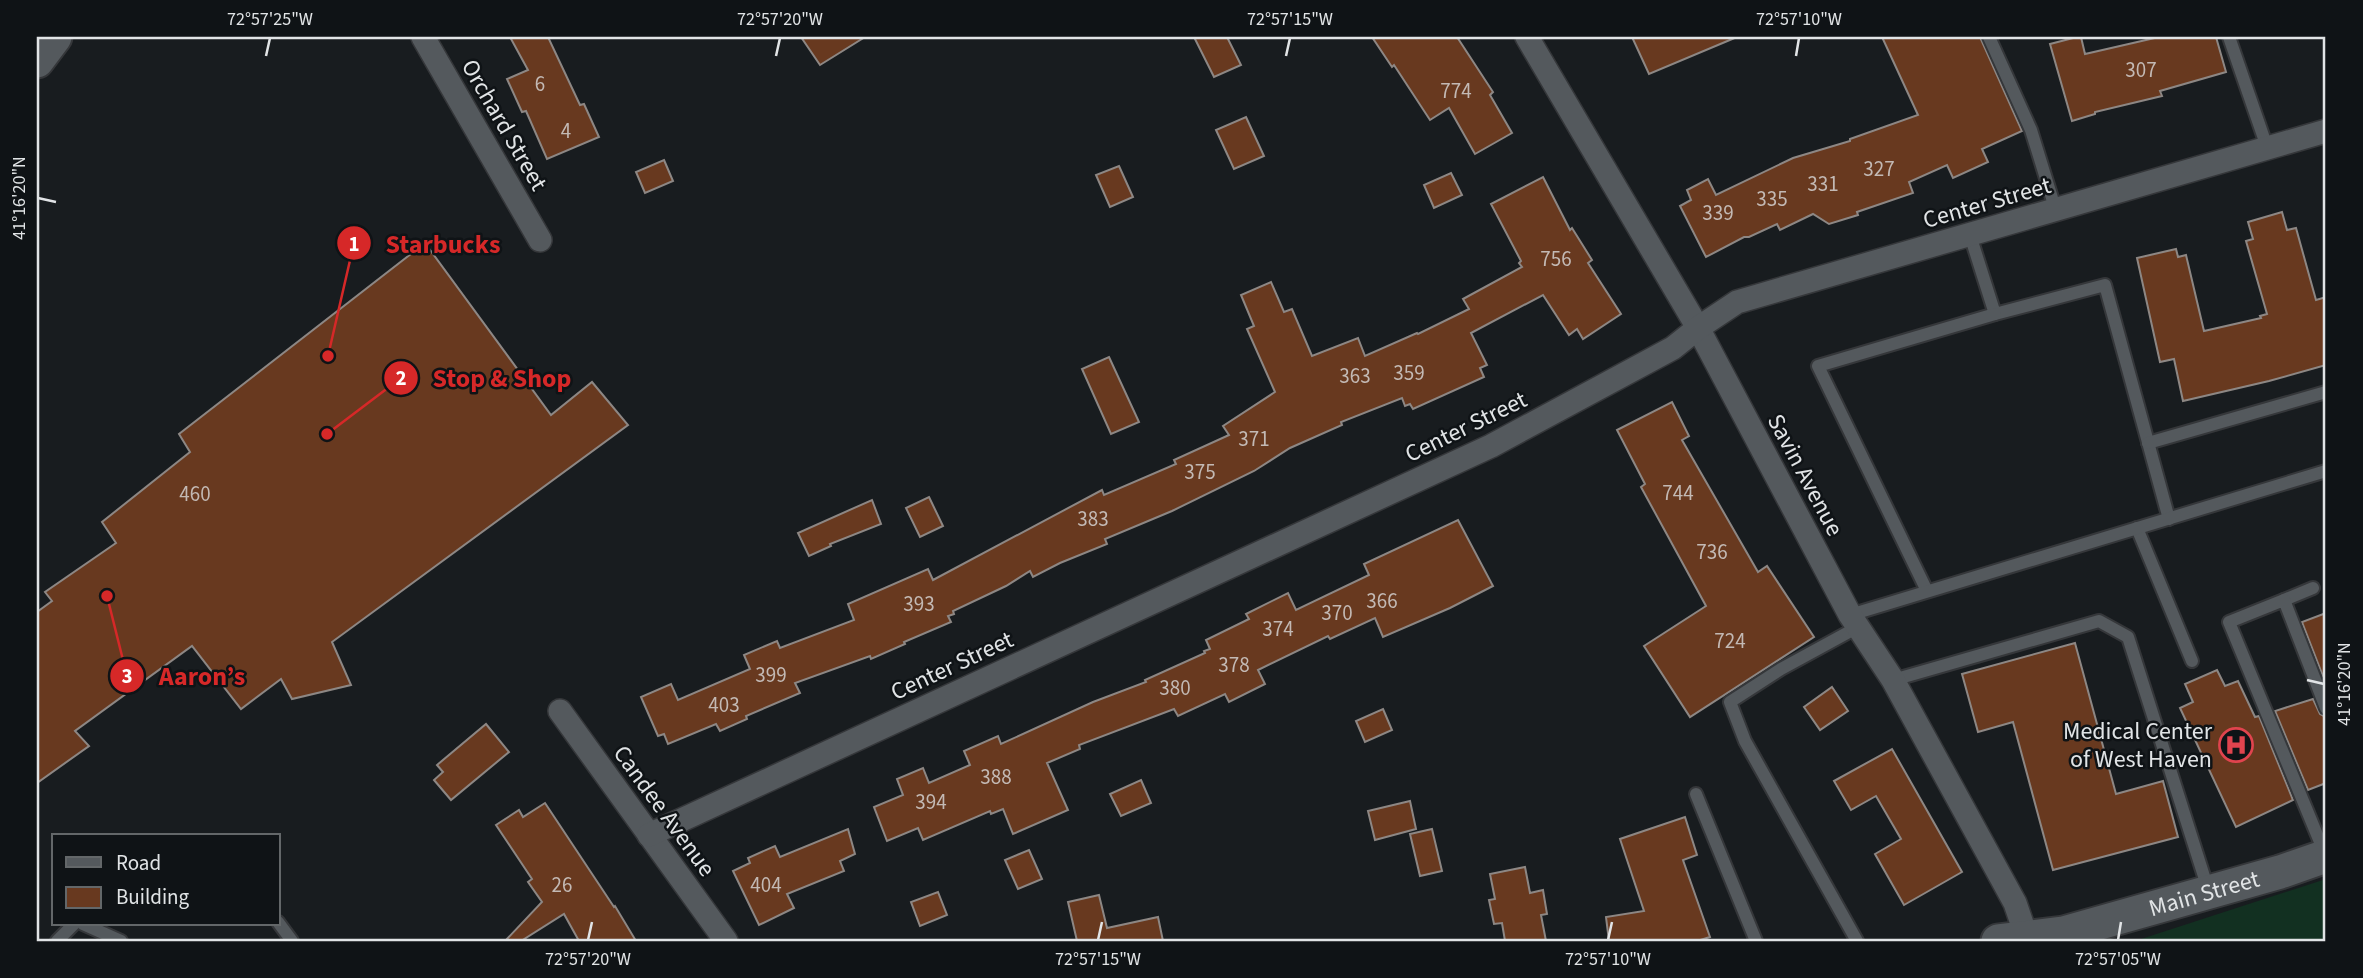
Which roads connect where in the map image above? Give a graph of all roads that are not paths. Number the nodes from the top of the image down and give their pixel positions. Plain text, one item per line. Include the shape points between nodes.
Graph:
1 (55, 37) edge
2 (423, 37) edge
3 (1989, 37) edge
4 (2228, 37) edge
5 (1530, 38) edge
6 (37, 61) edge
7 (2325, 135) edge
8 (2268, 149) junction
9 (2056, 211) junction
10 (1970, 235) junction
11 (540, 240) dead end
12 (1996, 314) junction
13 (1698, 328) junction
14 (2326, 392) edge
15 (2148, 443) junction
16 (2326, 471) edge
17 (2169, 519) junction
18 (2137, 528) junction
19 (2314, 588) dead end
20 (1927, 592) junction
21 (2284, 600) junction
22 (1854, 621) junction
23 (2192, 661) dead end
24 (1894, 680) junction
25 (2326, 708) edge
26 (560, 711) dead end
27 (1696, 794) dead end
28 (649, 835) junction
29 (2326, 856) edge
30 (2209, 892) junction
31 (280, 925) edge
32 (72, 926) edge
33 (88, 926) edge
34 (2017, 940) edge
35 (57, 941) edge
36 (121, 941) edge
37 (292, 941) edge
38 (726, 941) edge
39 (1756, 941) edge
40 (1857, 941) edge

1 - 6 main road
2 - 11 street, Orchard Street
3 - 9 lane via 2031,130
4 - 8 lane
5 - 13 street, Savin Avenue
7 - 8 street, Center Street
8 - 9 street, Center Street
9 - 10 street, Center Street
10 - 12 lane
10 - 13 street, Center Street via 1737,302
12 - 15 lane via 2105,285
12 - 20 lane via 1818,366
13 - 22 street, Savin Avenue
13 - 28 street, Center Street via 1672,348 1491,446
14 - 15 lane
15 - 17 lane
16 - 17 lane
17 - 18 lane
18 - 20 lane
18 - 23 lane
19 - 21 lane
20 - 22 lane
21 - 25 lane
21 - 29 lane via 2229,622
22 - 24 street, Savin Avenue
22 - 40 lane via 1730,702 1745,741
24 - 30 lane via 2099,621 2127,638
24 - 34 street, Savin Avenue via 2015,903
26 - 28 street, Candee Avenue
27 - 39 lane
28 - 38 street, Candee Avenue
29 - 30 main road, Main Street
30 - 34 main road, Main Street via 2064,933
31 - 37 lane
32 - 35 lane
33 - 36 lane

